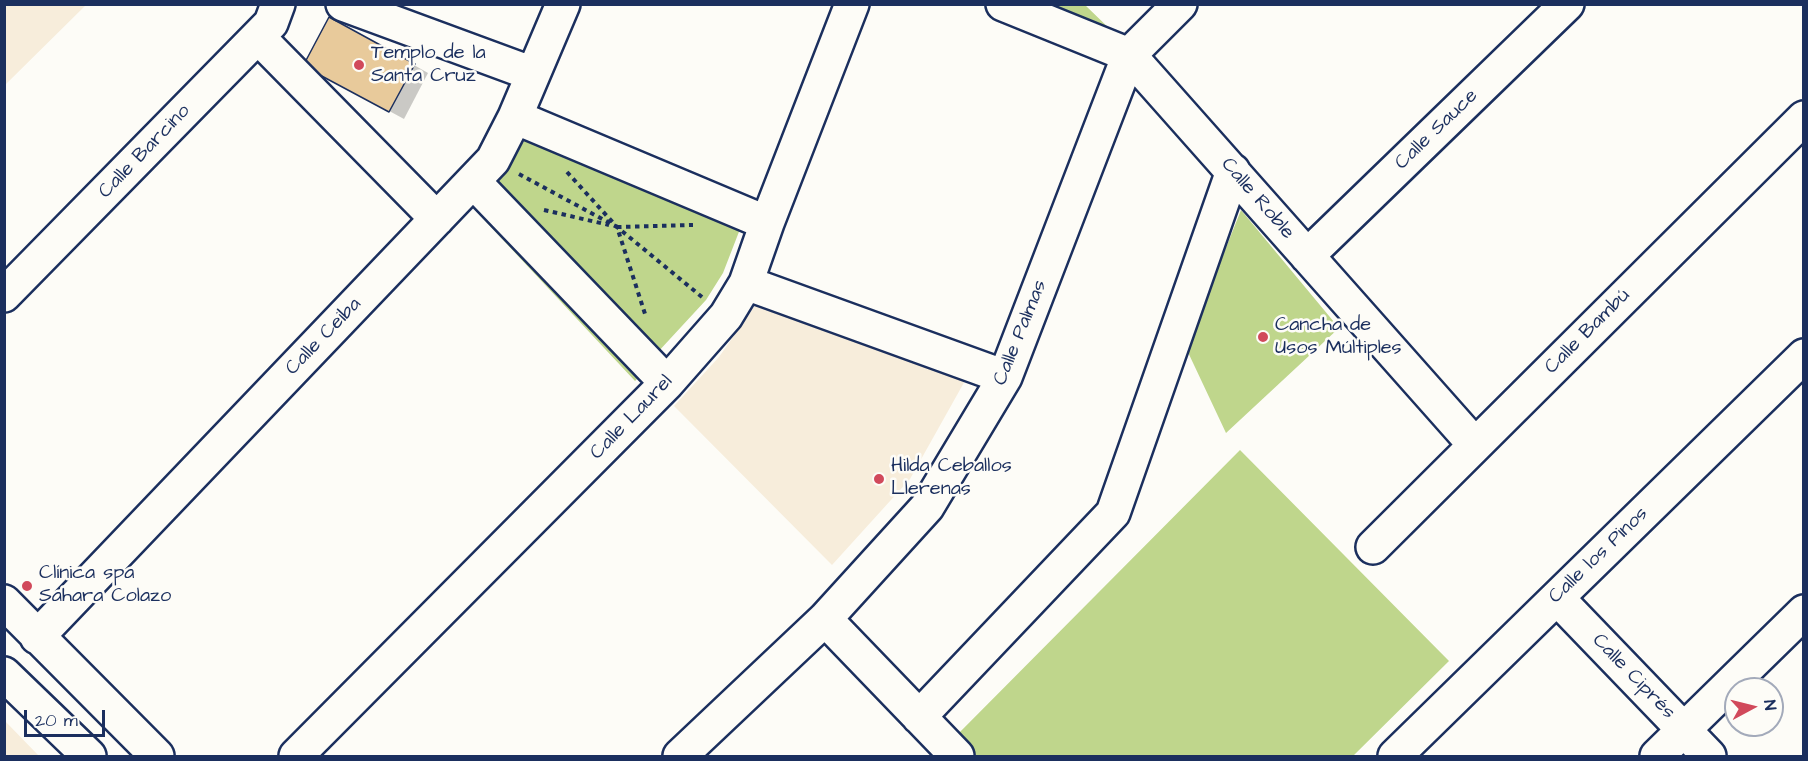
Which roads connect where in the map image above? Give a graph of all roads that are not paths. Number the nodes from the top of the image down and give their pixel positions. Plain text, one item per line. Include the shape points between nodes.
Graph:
1 (278, 4) edge
2 (343, 4) edge
3 (562, 4) edge
4 (852, 4) edge
5 (1003, 4) edge
6 (1180, 4) edge
7 (1567, 4) edge
8 (258, 37) junction
9 (1129, 54) junction
10 (533, 74) junction
11 (516, 117) junction
12 (1803, 118) edge
13 (483, 170) junction
14 (1233, 171) junction
15 (437, 219) junction
16 (767, 224) junction
17 (1307, 256) junction
18 (746, 283) junction
19 (4, 295) edge
20 (1803, 356) edge
21 (1005, 377) junction
22 (667, 383) junction
23 (1475, 445) junction
24 (1373, 547) dead end
25 (1557, 598) junction
26 (4, 602) edge
27 (1803, 612) edge
28 (825, 619) junction
29 (37, 637) junction
30 (4, 674) edge
31 (919, 717) junction
32 (1683, 730) junction
33 (89, 756) edge
34 (158, 756) edge
35 (296, 756) edge
36 (680, 756) edge
37 (957, 756) edge
38 (1395, 756) edge
39 (1657, 756) edge
40 (1709, 756) edge

1 - 8 street, Calle Barcino via 271,23
2 - 10 street
3 - 10 street, Calle Ceiba
4 - 16 street, Calle Laurel
5 - 9 street, Calle Roble
6 - 9 street, Calle Palmas
7 - 17 street, Calle Sauce
8 - 15 street
8 - 19 street, Calle Barcino
9 - 14 street, Calle Roble
9 - 21 street, Calle Palmas
10 - 11 street, Calle Ceiba
11 - 13 street, Calle Ceiba
11 - 16 street
12 - 23 street, Calle Bambú
13 - 15 street, Calle Ceiba
13 - 22 street
14 - 17 street, Calle Roble
14 - 31 street via 1113,513
15 - 29 street, Calle Ceiba
16 - 18 street, Calle Laurel
17 - 23 street, Calle Roble
18 - 21 street
18 - 22 street, Calle Laurel via 726,316
20 - 25 street, Calle los Pinos
21 - 28 street, Calle Palmas via 927,507
22 - 35 street, Calle Laurel
23 - 24 street, Calle Bambú
25 - 32 street, Calle Ciprés
25 - 38 street, Calle los Pinos
26 - 29 street
27 - 32 street
28 - 31 street
28 - 36 street, Calle Palmas
29 - 34 street
30 - 33 street
31 - 37 street
32 - 39 street
32 - 40 street, Calle Ciprés

